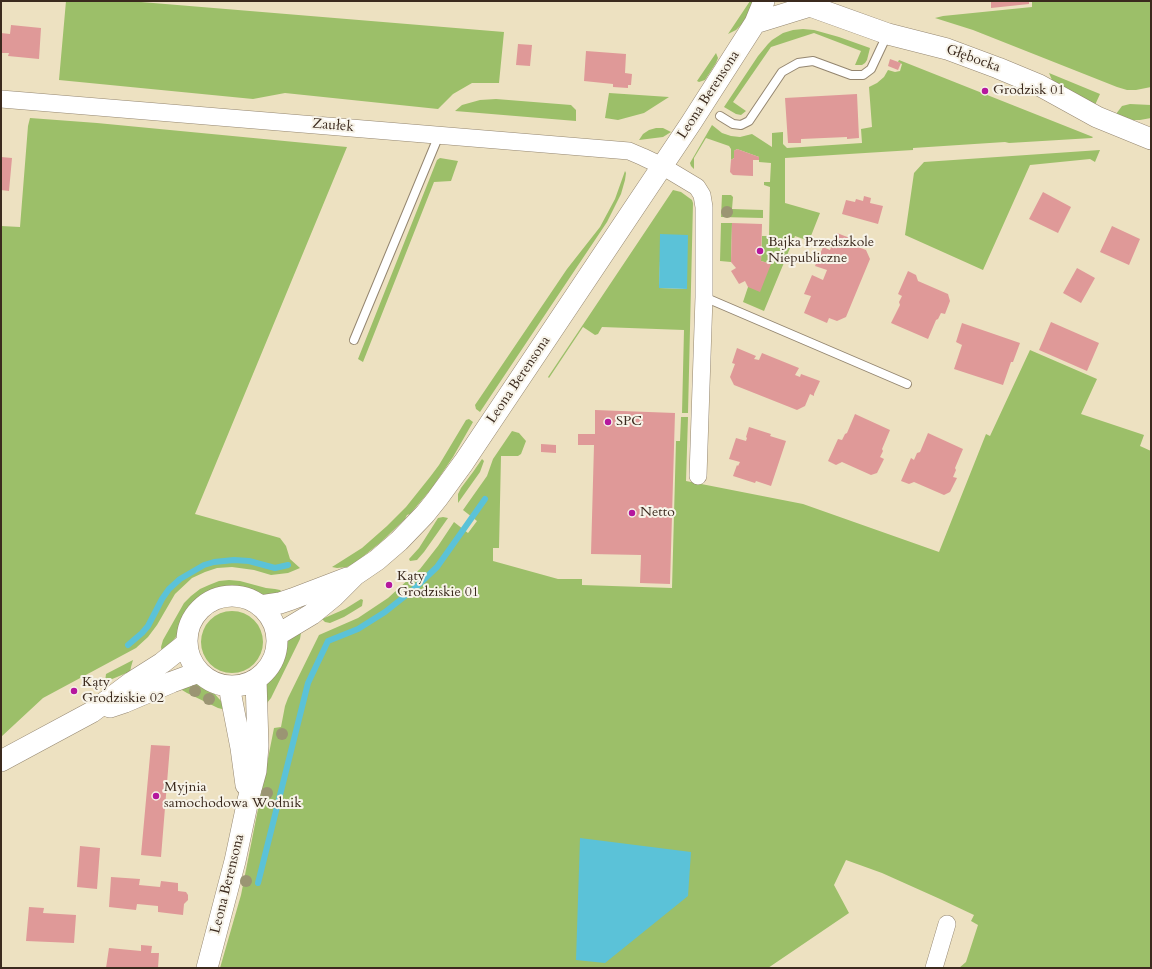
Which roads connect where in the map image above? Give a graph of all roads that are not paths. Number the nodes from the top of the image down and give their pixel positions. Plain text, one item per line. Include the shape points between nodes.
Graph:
1 (764, 1) edge
2 (809, 3) edge
3 (755, 23) junction
4 (888, 34) junction
5 (1, 99) edge
6 (720, 116) dead end
7 (1151, 124) edge
8 (1129, 130) junction
9 (439, 135) junction
10 (1151, 139) edge
11 (662, 166) junction
12 (704, 297) junction
13 (354, 340) dead end
14 (907, 384) dead end
15 (698, 476) dead end
16 (355, 575) junction
17 (260, 606) junction
18 (277, 634) junction
19 (187, 643) junction
20 (199, 672) junction
21 (256, 679) junction
22 (230, 686) junction
23 (92, 712) junction
24 (1, 761) edge
25 (248, 800) junction
26 (947, 924) dead end
27 (207, 968) edge
28 (934, 968) edge

1 - 3 street, Leona Berensona
2 - 3 street
2 - 4 street, Głębocka
3 - 11 street, Leona Berensona
4 - 6 lane via 871,69 863,75 851,75 813,61 798,63 782,72 749,121 741,125 733,124
4 - 8 street, Głębocka via 947,49 998,68 1039,85 1096,117
5 - 9 street, Zaułek
7 - 8 street
8 - 10 street, Głębocka
9 - 11 street, Zaułek via 629,151
9 - 13 lane
11 - 12 street via 696,187 702,195
11 - 16 street, Leona Berensona via 437,499 399,541
12 - 14 lane
12 - 15 street
16 - 17 street, Leona Berensona via 280,603
16 - 18 street, Leona Berensona via 312,614
17 - 18 street via 271,619
17 - 19 street via 242,597 226,596 212,601 196,614 191,623
18 - 21 street via 273,660
19 - 20 street via 192,664
19 - 23 street
20 - 22 street via 216,683
20 - 23 street via 125,702
21 - 22 street via 239,686
21 - 25 street, Leona Berensona via 258,746 256,771
22 - 25 street, Leona Berensona
23 - 24 street
25 - 27 street, Leona Berensona
26 - 28 street

